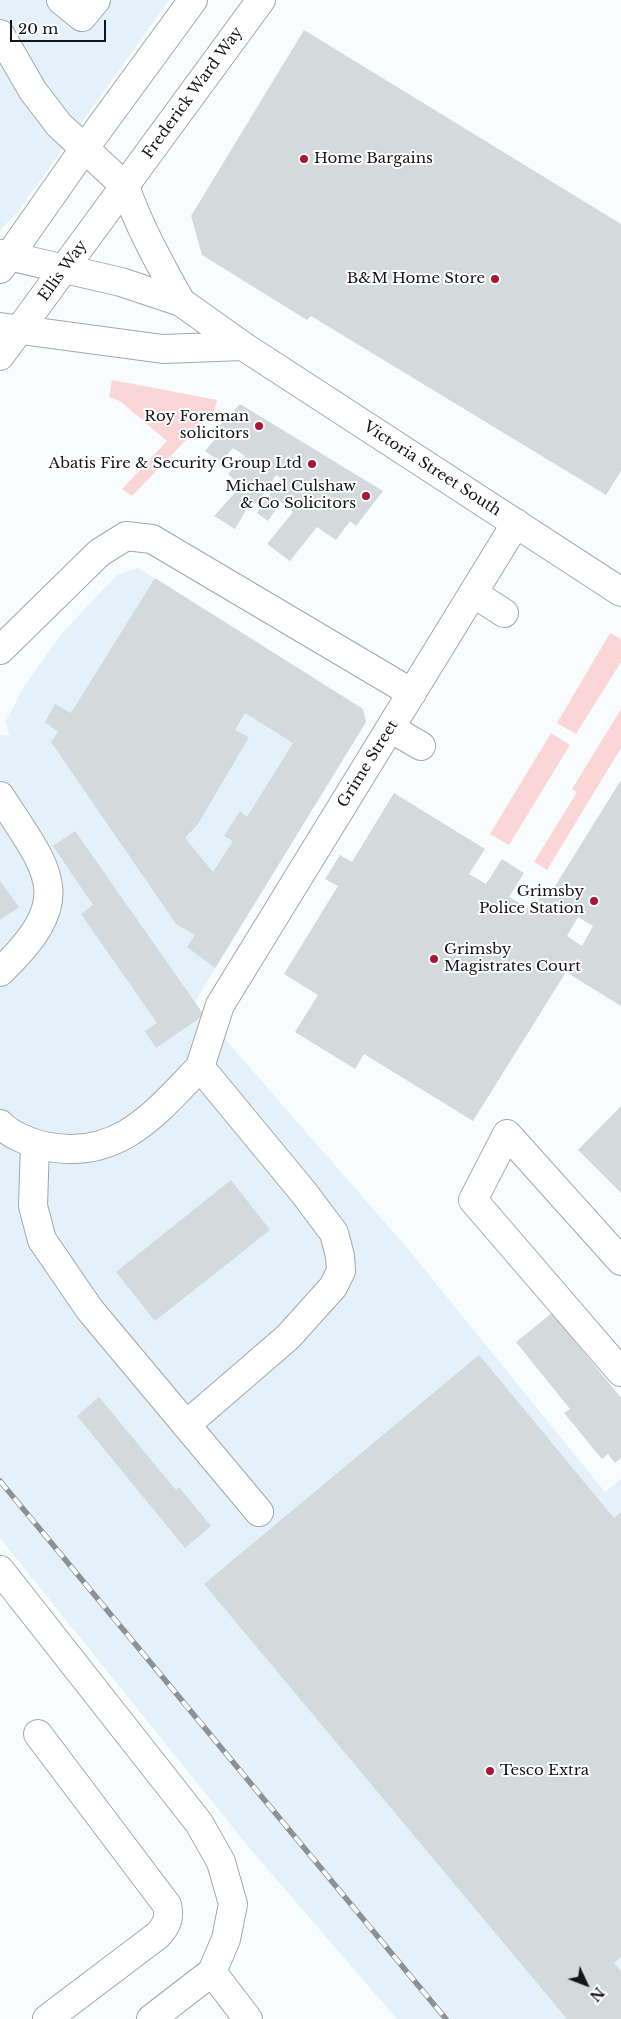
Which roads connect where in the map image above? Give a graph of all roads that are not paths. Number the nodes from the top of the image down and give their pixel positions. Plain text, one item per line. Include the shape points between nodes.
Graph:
1 (61, 0) edge
2 (96, 0) edge
3 (193, 0) edge
4 (261, 0) edge
5 (0, 34) edge
6 (84, 149) junction
7 (125, 186) junction
8 (3, 260) edge
9 (65, 269) junction
10 (180, 302) junction
11 (10, 329) edge
12 (243, 346) junction
13 (0, 356) edge
14 (516, 523) junction
15 (621, 592) edge
16 (473, 593) junction
17 (504, 613) dead end
18 (0, 650) edge
19 (412, 693) junction
20 (390, 728) junction
21 (421, 746) dead end
22 (0, 796) edge
23 (0, 972) edge
24 (200, 1067) junction
25 (0, 1124) edge
26 (34, 1144) junction
27 (621, 1261) edge
28 (621, 1372) edge
29 (186, 1426) junction
30 (259, 1512) dead end
31 (0, 1570) edge
32 (38, 1734) dead end
33 (212, 1972) junction
34 (47, 2019) edge
35 (151, 2019) edge
36 (248, 2019) edge

1 - 2 main road via 82,17
3 - 6 main road
4 - 7 main road, Frederick Ward Way
5 - 6 main road via 32,91 59,125
6 - 7 main road
6 - 8 main road
7 - 9 main road, Ellis Way
7 - 10 main road via 150,245
8 - 9 main road, Victoria Street South
9 - 10 main road, Victoria Street South via 121,282
9 - 11 main road, Ellis Way
10 - 12 main road, Victoria Street South
11 - 12 main road via 163,349
11 - 13 main road, Ellis Way
12 - 14 main road, Victoria Street South
14 - 15 main road, Victoria Street South
14 - 16 main road, Grime Street
16 - 17 main road
16 - 19 main road, Grime Street
18 - 19 main road via 99,553 126,536 152,539
19 - 20 main road, Grime Street
20 - 21 main road
20 - 24 main road, Grime Street via 220,1005
22 - 23 main road via 40,858 50,894 47,910 34,934
24 - 26 main road via 150,1117 108,1143 76,1149
24 - 29 main road via 334,1233 341,1271 333,1288 288,1337
25 - 26 main road
26 - 29 main road via 33,1206 42,1240 90,1310
27 - 28 main road via 507,1134 473,1200
29 - 30 main road
31 - 33 main road via 199,1823 221,1862 233,1904 226,1939
32 - 34 main road via 167,1905 170,1915 158,1935
33 - 35 main road
33 - 36 main road

